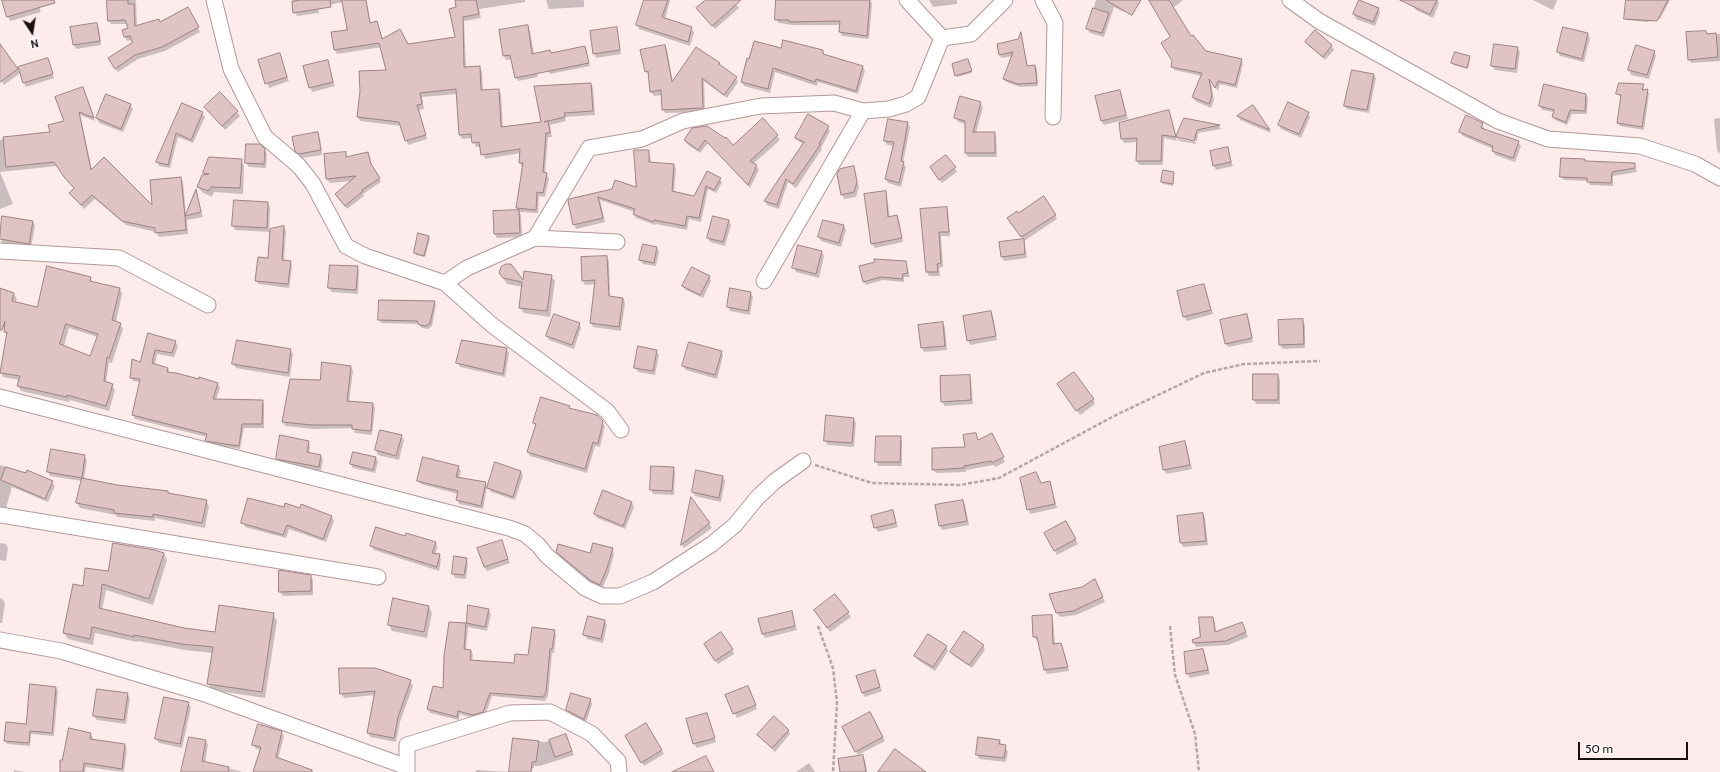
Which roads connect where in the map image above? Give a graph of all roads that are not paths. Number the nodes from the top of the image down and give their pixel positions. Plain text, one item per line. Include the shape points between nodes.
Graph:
1 (214, 0) edge
2 (907, 0) edge
3 (1005, 0) edge
4 (1042, 0) edge
5 (1290, 0) edge
6 (942, 38) junction
7 (863, 111) junction
8 (1053, 117) dead end
9 (1695, 164) junction
10 (1720, 164) edge
11 (1720, 178) edge
12 (535, 238) junction
13 (616, 242) dead end
14 (0, 251) edge
15 (764, 281) dead end
16 (445, 283) junction
17 (208, 305) dead end
18 (0, 397) edge
19 (621, 430) dead end
20 (803, 461) road end
21 (0, 515) edge
22 (378, 577) dead end
23 (0, 640) edge
24 (407, 769) edge
25 (619, 772) edge

1 - 16 street via 231,69 265,137 300,166 313,184 346,246 364,256
2 - 6 street
3 - 6 street via 971,34
4 - 8 street via 1055,23
5 - 9 street via 1319,21 1498,121 1548,139 1640,146
6 - 7 street via 918,96 906,104 889,109
7 - 12 street via 834,102 761,106 683,121 642,139 589,148
7 - 15 street
9 - 10 street
9 - 11 street
12 - 13 street
12 - 16 street via 467,268
14 - 17 street via 119,258
16 - 19 street via 492,325 607,411
18 - 20 street via 510,528 525,534 585,588 602,596 620,596 638,590 712,544 735,525 774,481
21 - 22 street
23 - 24 street via 61,651 195,691
24 - 25 street via 407,746 510,713 550,712 592,734 618,761

